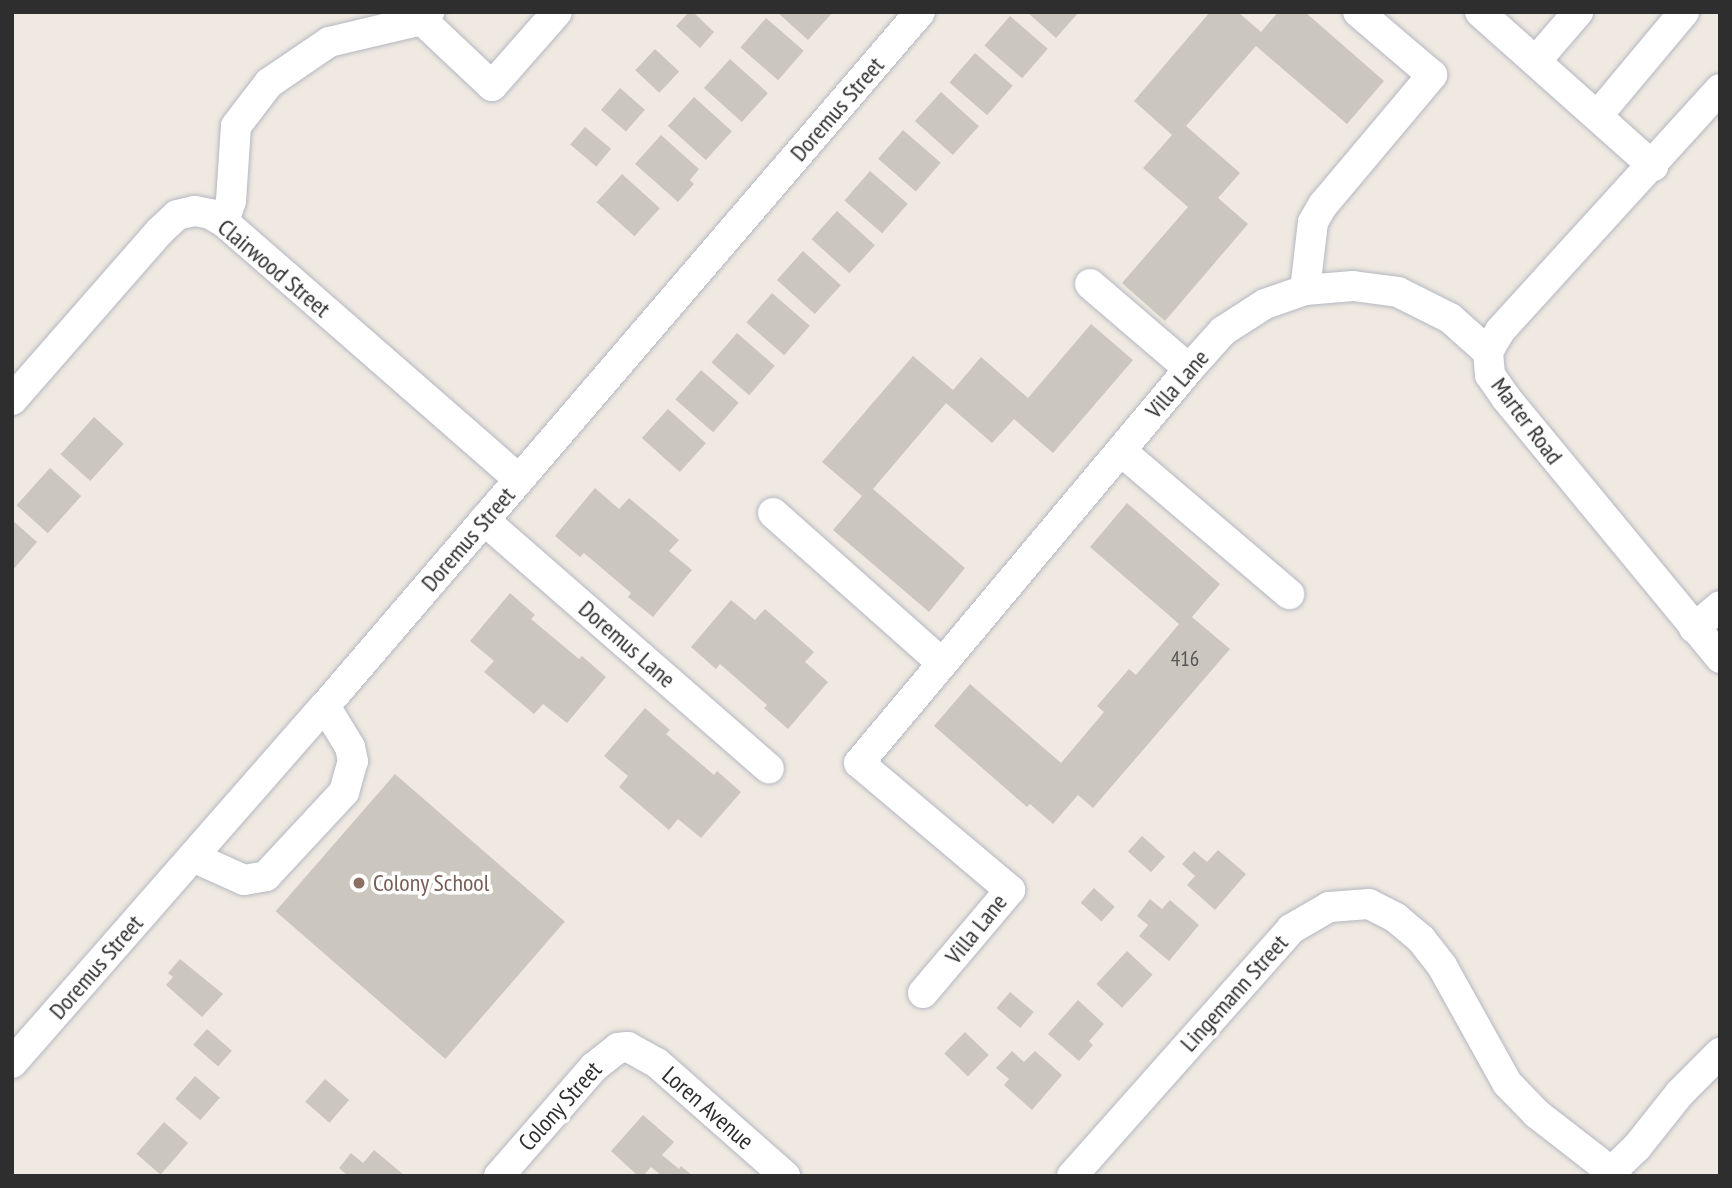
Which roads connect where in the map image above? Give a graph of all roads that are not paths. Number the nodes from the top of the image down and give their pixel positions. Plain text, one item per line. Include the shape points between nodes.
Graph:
1 (557, 12) edge
2 (920, 12) edge
3 (1358, 12) edge
4 (1480, 12) edge
5 (1578, 12) edge
6 (1684, 12) edge
7 (425, 16) edge
8 (1536, 61) junction
9 (1720, 89) edge
10 (1598, 115) junction
11 (1653, 166) junction
12 (224, 222) junction
13 (1090, 284) dead end
14 (1305, 290) junction
15 (1488, 352) junction
16 (1189, 369) junction
17 (12, 400) edge
18 (1121, 451) junction
19 (519, 480) junction
20 (773, 513) dead end
21 (484, 520) junction
22 (1289, 594) dead end
23 (1720, 606) edge
24 (1694, 628) junction
25 (1720, 659) edge
26 (941, 662) junction
27 (325, 706) junction
28 (769, 769) dead end
29 (193, 857) junction
30 (923, 993) dead end
31 (628, 1047) joint
32 (1720, 1053) edge
33 (12, 1063) edge
34 (1611, 1174) edge
35 (499, 1176) edge
36 (785, 1176) edge
37 (1072, 1176) edge

1 - 7 street via 492,86
2 - 19 street, Doremus Street
3 - 14 street via 1432,75 1313,222
4 - 8 street
5 - 8 street
6 - 10 street
7 - 12 street via 329,42 269,83 236,126 231,201
8 - 10 street
9 - 11 street, Marter Road
10 - 11 street
11 - 15 street, Marter Road via 1500,331
12 - 17 street, Clairwood Street via 195,211 177,215
12 - 19 street, Clairwood Street
13 - 16 street
14 - 15 street, Villa Lane via 1353,286 1398,292 1450,318
14 - 16 street, Villa Lane via 1265,304 1223,331
15 - 24 street, Marter Road via 1490,375 1506,398
16 - 18 street, Villa Lane
18 - 22 street
18 - 26 street, Villa Lane
19 - 21 street, Doremus Street
20 - 26 street
21 - 27 street, Doremus Street
21 - 28 street, Doremus Lane
23 - 24 street
24 - 25 street, Marter Road
26 - 30 street, Villa Lane via 859,764 1010,890
27 - 29 street, Doremus Street
27 - 29 street via 347,741 353,761 348,782 335,802 267,876 244,880
29 - 33 street, Doremus Street
31 - 35 street, Colony Street via 618,1048 594,1067
31 - 36 street, Loren Avenue via 657,1063
32 - 34 street
34 - 37 street, Lingemann Street via 1537,1114 1507,1083 1442,966 1421,939 1370,904 1329,907 1291,929

